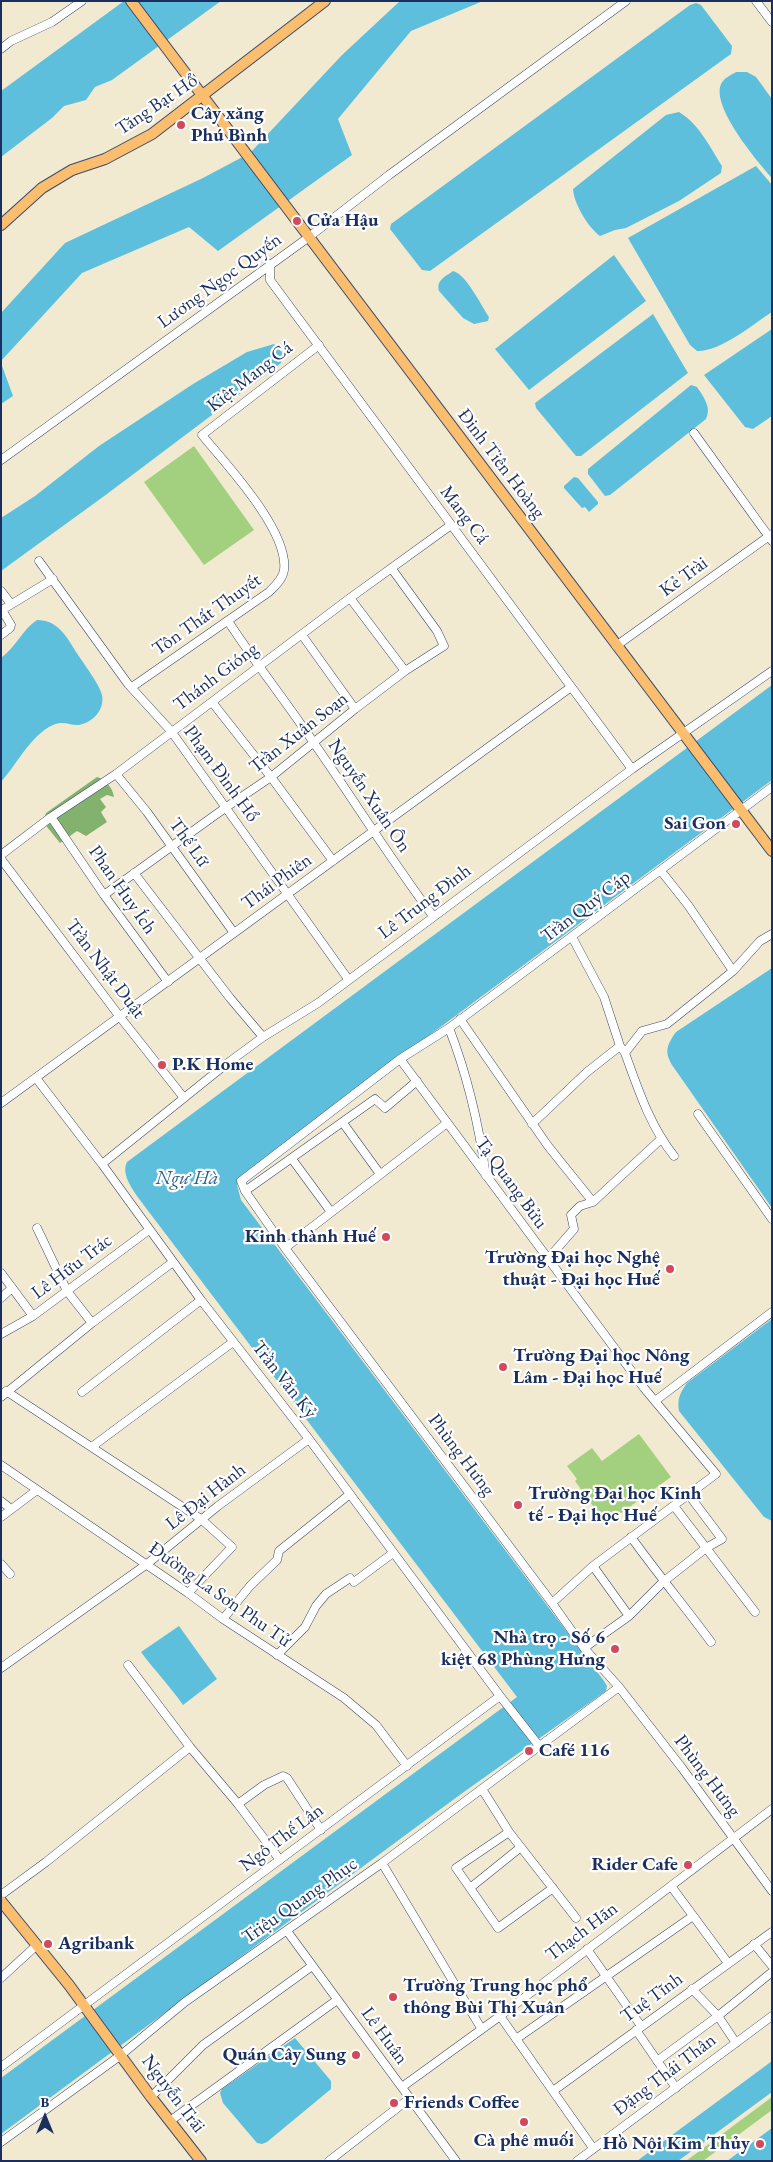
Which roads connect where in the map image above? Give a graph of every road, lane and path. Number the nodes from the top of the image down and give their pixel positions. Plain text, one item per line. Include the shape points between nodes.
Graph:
1 (82, 1) edge
2 (131, 1) edge
3 (326, 1) edge
4 (626, 1) edge
5 (756, 1) edge
6 (771, 21) edge
7 (1, 50) edge
8 (203, 97) junction
9 (1, 225) edge
10 (309, 237) junction
11 (270, 264) junction
12 (253, 276) junction
13 (270, 280) junction
14 (319, 345) junction
15 (694, 434) dead end
16 (202, 435) joint
17 (1, 460) edge
18 (451, 525) junction
19 (770, 537) edge
20 (39, 561) dead end
21 (392, 569) junction
22 (53, 579) junction
23 (1, 591) edge
24 (350, 598) junction
25 (11, 604) junction
26 (228, 621) junction
27 (1, 635) edge
28 (302, 635) junction
29 (616, 646) junction
30 (258, 666) junction
31 (405, 671) junction
32 (772, 671) edge
33 (132, 686) junction
34 (571, 686) junction
35 (212, 702) junction
36 (355, 709) junction
37 (171, 731) junction
38 (686, 736) junction
39 (315, 743) junction
40 (632, 769) junction
41 (116, 774) junction
42 (271, 777) junction
43 (772, 787) edge
44 (225, 808) junction
45 (739, 808) junction
46 (51, 817) junction
47 (374, 830) junction
48 (171, 846) junction
49 (772, 852) edge
50 (1, 857) edge
51 (333, 861) junction
52 (661, 871) junction
53 (134, 873) junction
54 (288, 893) junction
55 (104, 895) junction
56 (433, 916) junction
57 (234, 933) junction
58 (772, 934) edge
59 (572, 937) junction
60 (200, 958) junction
61 (733, 971) junction
62 (348, 979) junction
63 (168, 982) junction
64 (120, 1017) junction
65 (460, 1019) junction
66 (449, 1028) junction
67 (263, 1037) junction
68 (620, 1046) junction
69 (625, 1053) junction
70 (400, 1059) junction
71 (36, 1078) junction
72 (417, 1081) junction
73 (184, 1098) junction
74 (1, 1103) edge
75 (698, 1114) dead end
76 (343, 1123) junction
77 (447, 1124) junction
78 (532, 1124) junction
79 (661, 1139) junction
80 (674, 1156) dead end
81 (292, 1159) junction
82 (102, 1164) junction
83 (380, 1174) junction
84 (486, 1177) junction
85 (245, 1191) junction
86 (593, 1202) junction
87 (331, 1212) junction
88 (772, 1219) edge
89 (37, 1228) dead end
90 (149, 1230) junction
91 (285, 1248) junction
92 (547, 1260) junction
93 (173, 1262) junction
94 (1, 1273) edge
95 (12, 1288) junction
96 (67, 1291) junction
97 (1, 1298) edge
98 (201, 1300) junction
99 (772, 1312) edge
100 (33, 1316) junction
101 (92, 1324) junction
102 (2, 1333) edge
103 (233, 1342) junction
104 (82, 1392) dead end
105 (4, 1394) edge
106 (654, 1401) junction
107 (309, 1440) junction
108 (93, 1446) junction
109 (1, 1465) edge
110 (37, 1490) junction
111 (350, 1494) junction
112 (689, 1495) junction
113 (1, 1502) edge
114 (674, 1506) junction
115 (11, 1509) junction
116 (1, 1517) edge
117 (202, 1519) junction
118 (631, 1537) junction
119 (706, 1548) junction
120 (393, 1553) junction
121 (1, 1564) edge
122 (147, 1564) junction
123 (594, 1566) junction
124 (10, 1574) dead end
125 (663, 1582) junction
126 (188, 1593) junction
127 (552, 1603) junction
128 (755, 1612) dead end
129 (628, 1616) junction
130 (223, 1619) junction
131 (711, 1642) dead end
132 (584, 1648) junction
133 (277, 1655) junction
134 (128, 1665) dead end
135 (1, 1668) edge
136 (619, 1687) junction
137 (500, 1696) junction
138 (538, 1745) junction
139 (190, 1747) junction
140 (407, 1766) junction
141 (482, 1789) junction
142 (238, 1804) junction
143 (772, 1809) edge
144 (321, 1830) junction
145 (509, 1832) junction
146 (733, 1838) junction
147 (521, 1847) junction
148 (280, 1860) junction
149 (382, 1863) junction
150 (671, 1886) junction
151 (470, 1888) junction
152 (552, 1888) junction
153 (772, 1891) edge
154 (1, 1894) edge
155 (1, 1901) edge
156 (693, 1916) junction
157 (576, 1918) dead end
158 (287, 1931) junction
159 (772, 1932) edge
160 (37, 1944) junction
161 (754, 1944) junction
162 (587, 1949) junction
163 (728, 1963) junction
164 (312, 1966) junction
165 (772, 1966) edge
166 (772, 1972) edge
167 (606, 1976) junction
168 (1, 1978) edge
169 (692, 1989) junction
170 (337, 2000) junction
171 (85, 2007) junction
172 (500, 2016) junction
173 (718, 2016) junction
174 (772, 2016) edge
175 (481, 2028) junction
176 (639, 2028) junction
177 (516, 2039) junction
178 (736, 2043) junction
179 (119, 2052) junction
180 (657, 2061) junction
181 (1, 2066) edge
182 (402, 2087) junction
183 (676, 2088) junction
184 (553, 2091) junction
185 (151, 2097) junction
186 (410, 2098) junction
187 (170, 2120) junction
188 (1, 2142) edge
189 (593, 2148) junction
190 (198, 2160) edge
191 (330, 2161) edge
192 (456, 2161) edge
193 (576, 2161) edge

1 - 7 street via 52,22 11,41
2 - 8 main road, Đinh Tiên Hoàng
3 - 8 main road, Tăng Bạt Hổ
4 - 10 street, Lương Ngọc Quyến
5 - 6 street
8 - 9 main road, Tăng Bạt Hổ via 152,134 105,159 72,170 42,188
8 - 10 main road, Đinh Tiên Hoàng
10 - 11 street, Lương Ngọc Quyến
10 - 29 main road, Đinh Tiên Hoàng
11 - 12 street, Lương Ngọc Quyến
11 - 13 street
12 - 13 street
12 - 17 street, Lương Ngọc Quyến
13 - 14 street, Mang Cá
14 - 16 street, Kiệt Mang Cá
14 - 18 street, Mang Cá
15 - 19 street
16 - 26 street, Tôn Thất Thuyết via 242,483 276,534 283,557 283,574 275,586
18 - 21 street, Thánh Gióng
18 - 34 street, Mang Cá
19 - 29 street, Kẻ Trài
20 - 22 street, Phạm Đình Hổ
21 - 24 street, Thánh Gióng
21 - 31 street, Trần Xuân Soạn via 445,646
22 - 25 street
22 - 33 street, Phạm Đình Hổ
23 - 25 street
24 - 28 street, Thánh Gióng
24 - 31 street
25 - 27 street via 2,610 11,625
26 - 30 street, Nguyễn Xuân Ôn
26 - 33 street, Tôn Thất Thuyết
28 - 30 street, Thánh Gióng
28 - 36 street
29 - 38 main road, Đinh Tiên Hoàng
30 - 35 street, Thánh Gióng
30 - 39 street, Nguyễn Xuân Ôn
31 - 36 street, Trần Xuân Soạn
32 - 38 street, Lê Trung Đình
33 - 37 street, Phạm Đình Hổ
34 - 40 street, Mang Cá
34 - 47 street, Thái Phiên
35 - 37 street, Thánh Gióng
35 - 42 street
36 - 39 street, Trần Xuân Soạn
37 - 41 street, Thánh Gióng
37 - 44 street, Phạm Đình Hổ
38 - 40 street, Lê Trung Đình
38 - 45 main road, Đinh Tiên Hoàng
39 - 42 street, Trần Xuân Soạn
39 - 47 street, Nguyễn Xuân Ôn
40 - 56 street, Lê Trung Đình
41 - 46 street, Thánh Gióng
41 - 48 street, Thế Lữ
42 - 44 street, Trần Xuân Soạn
42 - 51 street
43 - 45 street
44 - 48 street, Trần Xuân Soạn
44 - 54 street, Phạm Đình Hổ
45 - 49 main road
45 - 52 street, Trần Quý Cáp
46 - 50 street, Thánh Gióng
46 - 55 street, Phan Huy Ích
47 - 51 street, Thái Phiên
47 - 56 street, Nguyễn Xuân Ôn
48 - 53 street, Trần Xuân Soạn
48 - 57 street, Thế Lữ
50 - 64 street, Trần Nhật Duật
51 - 54 street, Thái Phiên
52 - 59 street, Trần Quý Cáp
52 - 61 street
53 - 55 street, Trần Xuân Soạn
53 - 60 street
54 - 57 street, Thái Phiên
54 - 62 street, Phạm Đình Hổ
55 - 63 street, Phan Huy Ích
56 - 62 street, Lê Trung Đình
57 - 60 street, Thái Phiên
58 - 61 street via 760,941
59 - 65 street, Trần Quý Cáp
59 - 68 street via 604,997
60 - 63 street, Thái Phiên
60 - 67 street
61 - 69 street via 667,1024 642,1031
62 - 67 street, Lê Trung Đình
63 - 64 street, Thái Phiên
64 - 71 street, Thái Phiên
64 - 73 street, Trần Nhật Duật
65 - 66 street, Trần Quý Cáp
65 - 78 street
66 - 70 street, Trần Quý Cáp
66 - 84 street via 463,1063 478,1119
67 - 73 street, Lê Trung Đình
68 - 69 street
68 - 78 street
69 - 79 street via 644,1105
70 - 72 street, Tạ Quang Bửu
70 - 85 street, Trần Quý Cáp via 241,1180
71 - 74 street, Thái Phiên
71 - 82 street, Trần Văn Kỷ
72 - 76 street via 385,1108 375,1099
72 - 77 street, Tạ Quang Bửu
73 - 82 street, Lê Trung Đình
75 - 88 street
76 - 81 street
76 - 83 street
77 - 83 street
77 - 84 street, Tạ Quang Bửu
78 - 86 street
79 - 80 street
79 - 86 street
81 - 85 street
81 - 87 street
82 - 90 street, Trần Văn Kỷ
83 - 87 street
84 - 92 street, Tạ Quang Bửu
85 - 91 street, Phùng Hưng
86 - 92 street via 580,1206 571,1215 574,1228
87 - 91 street
89 - 96 street
90 - 93 street, Trần Văn Kỷ
90 - 96 street, Lê Hữu Trác
91 - 127 street, Phùng Hưng
92 - 106 street, Tạ Quang Bửu
93 - 98 street, Trần Văn Kỷ
93 - 101 street
94 - 95 street, Lê Hữu Trác
95 - 97 street
95 - 100 street, Lê Hữu Trác
96 - 100 street, Lê Hữu Trác
96 - 101 street
98 - 103 street, Trần Văn Kỷ
98 - 104 street
99 - 106 street
100 - 102 street
101 - 105 street
103 - 107 street, Trần Văn Kỷ
103 - 108 street
105 - 108 street
106 - 112 street, Tạ Quang Bửu via 716,1474
107 - 111 street, Trần Văn Kỷ
107 - 117 street, Lê Đại Hành
108 - 117 street
109 - 110 street, Đường La Sơn Phu Tử
110 - 115 street
110 - 122 street, Đường La Sơn Phu Tử
111 - 120 street, Trần Văn Kỷ
111 - 130 street via 279,1551 278,1560 250,1586
112 - 114 street, Tạ Quang Bửu
112 - 119 street via 722,1539
113 - 115 street
114 - 118 street, Tạ Quang Bửu
114 - 119 street
115 - 116 street
117 - 122 street, Lê Đại Hành
117 - 126 street via 232,1547
118 - 123 street, Tạ Quang Bửu
118 - 125 street
119 - 125 street
119 - 128 street
120 - 133 street via 326,1594 305,1627
120 - 137 street, Trần Văn Kỷ
121 - 124 street
122 - 126 street, Đường La Sơn Phu Tử
122 - 135 street, Lê Đại Hành
123 - 127 street, Tạ Quang Bửu
123 - 129 street
125 - 129 street
125 - 131 street
126 - 130 street, Đường La Sơn Phu Tử
127 - 132 street, Phùng Hưng
129 - 132 street
130 - 133 street, Đường La Sơn Phu Tử
132 - 136 street, Phùng Hưng
133 - 140 street, Đường La Sơn Phu Tử via 361,1712 376,1725
134 - 139 street
136 - 138 street, Triệu Quang Phục
136 - 146 street, Phùng Hưng
137 - 138 street, Trần Văn Kỷ
137 - 140 street, Ngô Thế Lân
138 - 141 street, Triệu Quang Phục
139 - 142 street
139 - 154 street
140 - 144 street, Ngô Thế Lân
141 - 145 street
141 - 149 street, Triệu Quang Phục
142 - 144 street via 283,1776
142 - 148 street
143 - 146 street, Thạch Hãn
144 - 148 street, Ngô Thế Lân
145 - 147 street
145 - 151 street via 456,1868
146 - 150 street, Thạch Hãn
146 - 153 street, Phùng Hưng
147 - 151 street
147 - 152 street
148 - 171 street, Ngô Thế Lân
149 - 158 street, Triệu Quang Phục
149 - 175 street
150 - 156 street
150 - 162 street, Thạch Hãn
151 - 152 street via 498,1928
152 - 157 street
155 - 160 main road, Nguyễn Trãi
156 - 163 street
156 - 167 street
158 - 164 street, Lê Huân
158 - 179 street, Triệu Quang Phục
159 - 161 street, Tuệ Tĩnh
160 - 168 street
160 - 171 main road, Nguyễn Trãi
161 - 163 street, Tuệ Tĩnh
161 - 165 street
162 - 167 street
162 - 172 street, Thạch Hãn
163 - 169 street, Tuệ Tĩnh
164 - 170 street, Lê Huân
164 - 185 street via 203,2045
166 - 173 street
167 - 176 street
167 - 177 street
169 - 173 street
169 - 176 street, Tuệ Tĩnh
170 - 182 street, Lê Huân
170 - 187 street
171 - 179 main road, Nguyễn Trãi
171 - 181 street, Ngô Thế Lân
172 - 175 street, Thạch Hãn
172 - 177 street
173 - 178 street
173 - 180 street
174 - 178 street, Đặng Thái Thân
175 - 182 street, Thạch Hãn
176 - 180 street
176 - 184 street, Tuệ Tĩnh
177 - 184 street
178 - 183 street, Đặng Thái Thân
179 - 185 main road, Nguyễn Trãi
179 - 188 street, Triệu Quang Phục
180 - 183 street
182 - 186 street, Lê Huân
183 - 189 street, Đặng Thái Thân
184 - 189 street
185 - 187 main road, Nguyễn Trãi
186 - 191 street
186 - 192 street, Lê Huân
187 - 190 main road, Nguyễn Trãi
189 - 193 street, Đặng Thái Thân

